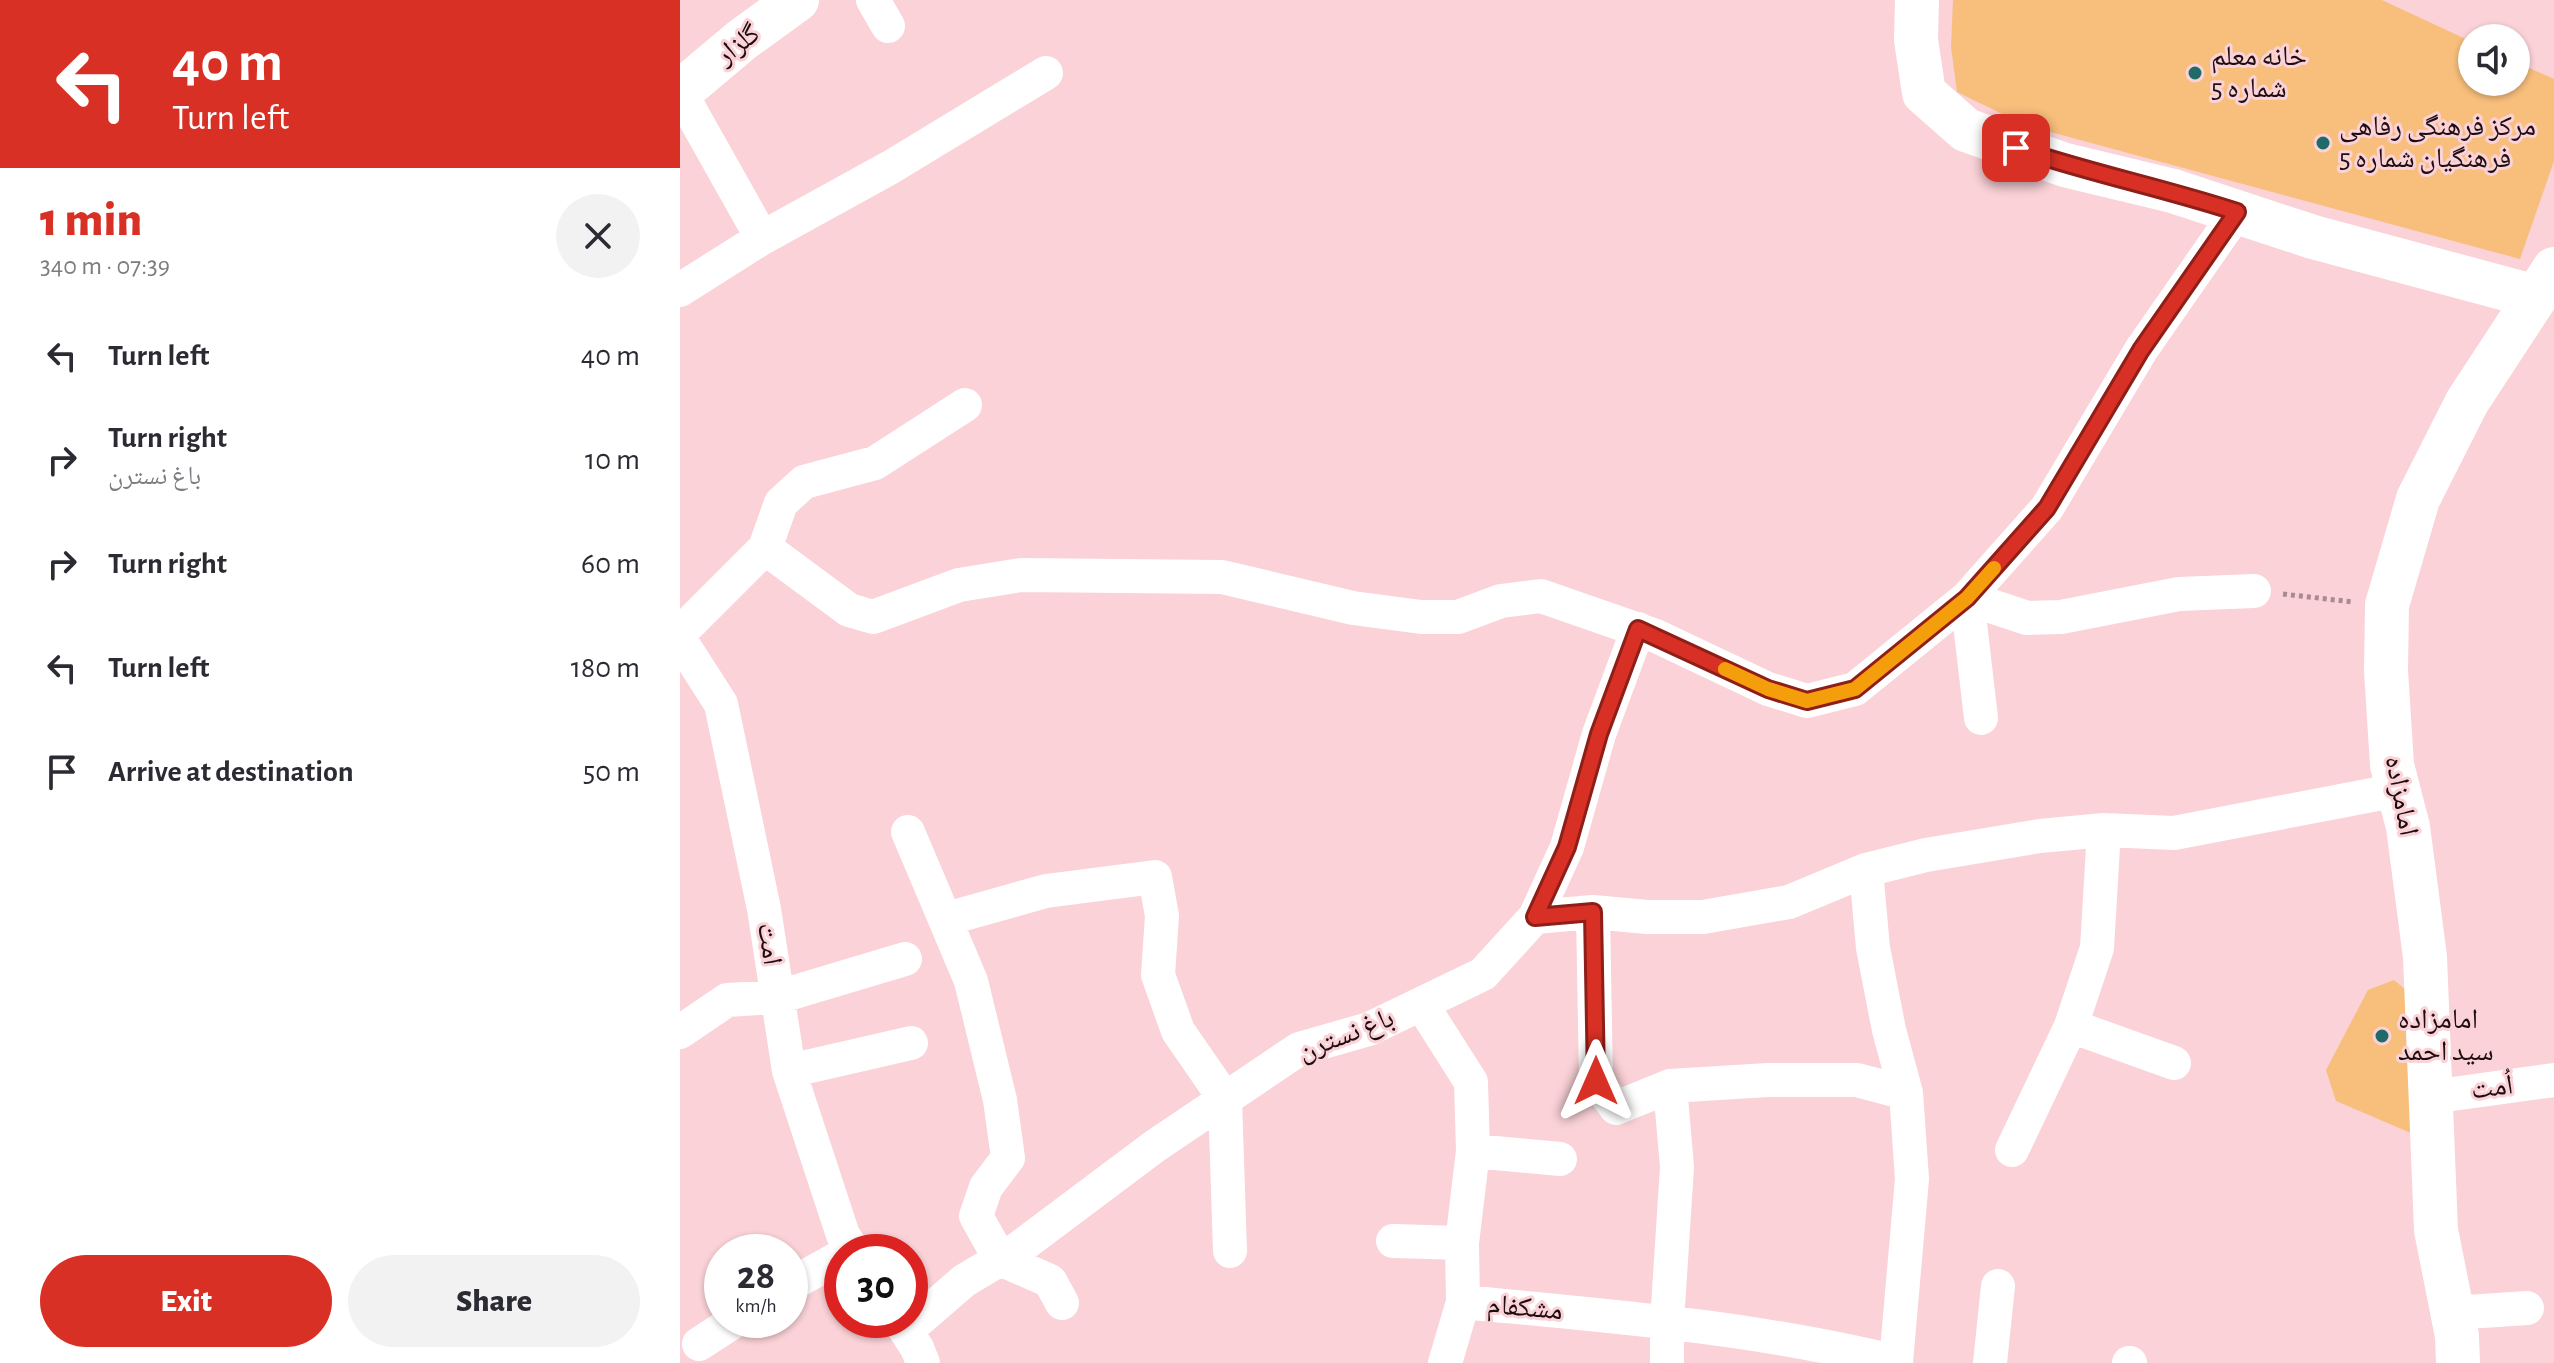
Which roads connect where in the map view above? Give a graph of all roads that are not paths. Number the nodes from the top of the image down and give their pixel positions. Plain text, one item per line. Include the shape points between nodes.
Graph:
1 (797, 0) edge
2 (1917, 0) edge
3 (1046, 73) dead end
4 (680, 92) edge
5 (2237, 212) junction
6 (762, 238) junction
7 (2545, 283) edge
8 (680, 290) edge
9 (965, 405) dead end
10 (765, 548) junction
11 (2254, 591) road end
12 (1967, 598) junction
13 (1638, 629) junction
14 (680, 633) edge
15 (680, 640) edge
16 (1981, 718) dead end
17 (2398, 790) junction
18 (2104, 830) junction
19 (908, 832) dead end
20 (1866, 870) junction
21 (1593, 912) junction
22 (1535, 917) junction
23 (946, 919) junction
24 (905, 959) dead end
25 (778, 997) junction
26 (1422, 1005) junction
27 (2071, 1026) junction
28 (680, 1032) edge
29 (911, 1043) dead end
30 (2174, 1063) dead end
31 (789, 1071) junction
32 (2554, 1080) edge
33 (1670, 1086) junction
34 (1906, 1093) junction
35 (2431, 1097) junction
36 (1225, 1099) junction
37 (2012, 1150) dead end
38 (1473, 1151) junction
39 (1560, 1159) dead end
40 (843, 1234) edge
41 (1393, 1241) dead end
42 (1462, 1243) junction
43 (1230, 1251) dead end
44 (1000, 1259) junction
45 (1998, 1286) dead end
46 (1463, 1302) junction
47 (1062, 1303) dead end
48 (928, 1307) edge
49 (2527, 1308) dead end
50 (2452, 1313) junction
51 (1667, 1322) junction
52 (708, 1338) edge
53 (909, 1338) edge
54 (699, 1344) dead end
55 (1896, 1362) edge
56 (923, 1363) edge
57 (1445, 1363) edge
58 (1667, 1363) edge
59 (1990, 1363) edge
60 (2458, 1363) edge

1 - 4 street, گلزار
2 - 5 street via 1924,93 1966,130 2065,165
3 - 6 street
4 - 6 street
5 - 7 street via 2313,237
5 - 12 street via 2141,350 2047,508
6 - 8 street
7 - 17 street, امامزاده via 2467,402 2418,499 2387,605 2386,671
9 - 10 street via 875,463 804,482 781,503
10 - 13 street via 849,610 873,617 959,585 1021,575 1222,577 1353,608 1421,617 1458,617 1501,601 1541,596
10 - 14 street
11 - 12 street via 2179,594 2027,618
12 - 13 street via 1855,689 1807,701 1768,689
12 - 16 street
13 - 22 street, باغ نسترن via 1599,734 1567,847
15 - 25 street, امت via 721,704
17 - 18 street via 2174,833
17 - 35 street, امامزاده via 2425,957
18 - 20 street via 1926,855
18 - 27 street via 2097,948
19 - 23 street
20 - 21 street via 1789,902 1703,917
20 - 34 street via 1873,948
21 - 22 street
21 - 33 street via 1596,1081 1616,1108
22 - 26 street, باغ نسترن via 1483,974
23 - 36 street via 1046,891 1155,877 1162,916 1158,975 1178,1031
23 - 44 street via 971,981 1000,1100 1008,1158 986,1187 976,1216
24 - 25 street
25 - 28 street via 727,1000
25 - 31 street, امت
26 - 36 street, باغ نسترن via 1369,1029 1299,1049
26 - 38 street, مشکفام via 1471,1082
27 - 30 street
27 - 37 street
29 - 31 street
31 - 40 street, امت
32 - 35 street, اُمت
33 - 34 street via 1857,1080
33 - 51 street via 1677,1167
34 - 55 street via 1912,1179
35 - 50 street, امامزاده via 2436,1230
36 - 43 street
36 - 44 street, باغ نسترن
38 - 39 street
38 - 42 street, مشکفام
41 - 42 street
42 - 46 street, مشکفام
44 - 47 street via 1050,1281
44 - 48 street, باغ نسترن
45 - 59 street
46 - 51 street, مشکفام
46 - 57 street
49 - 50 street
50 - 60 street, امامزاده
51 - 55 street, مشکفام via 1835,1347
51 - 58 street
52 - 54 street
53 - 56 street

